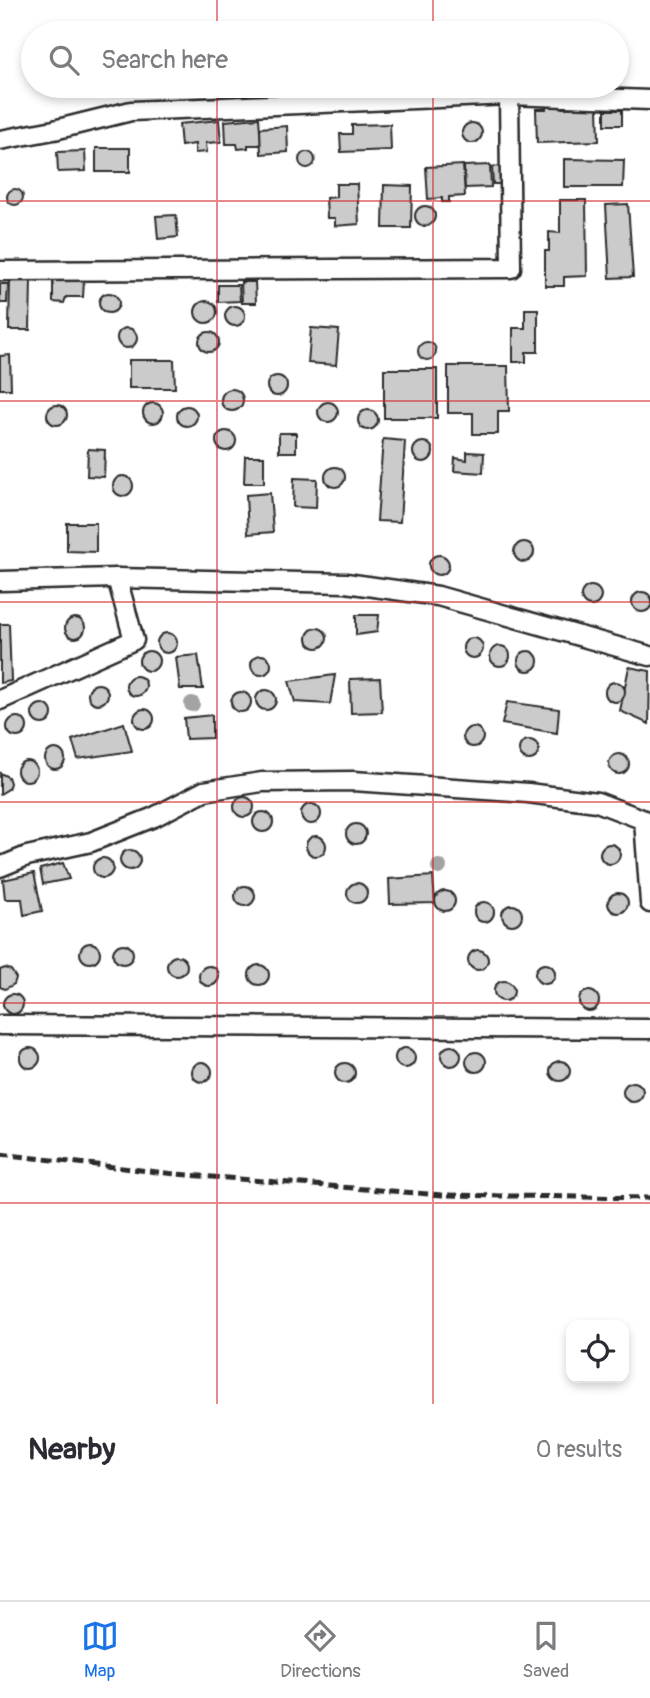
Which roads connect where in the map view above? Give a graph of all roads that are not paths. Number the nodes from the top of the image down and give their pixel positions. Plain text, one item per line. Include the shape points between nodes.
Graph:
1 (438, 98) edge
2 (509, 98) edge
3 (594, 98) edge
4 (650, 100) edge
5 (0, 140) edge
6 (0, 271) edge
7 (117, 578) junction
8 (0, 581) edge
9 (650, 656) edge
10 (0, 700) edge
11 (0, 867) edge
12 (650, 903) edge
13 (0, 1025) edge
14 (650, 1029) edge

1 - 5 street via 131,111
2 - 6 street via 511,268
3 - 4 street
7 - 8 street
7 - 9 street via 346,583 438,596
7 - 10 street via 134,640
11 - 12 street via 90,842 204,791 262,782 353,781 583,800 644,820
13 - 14 street

